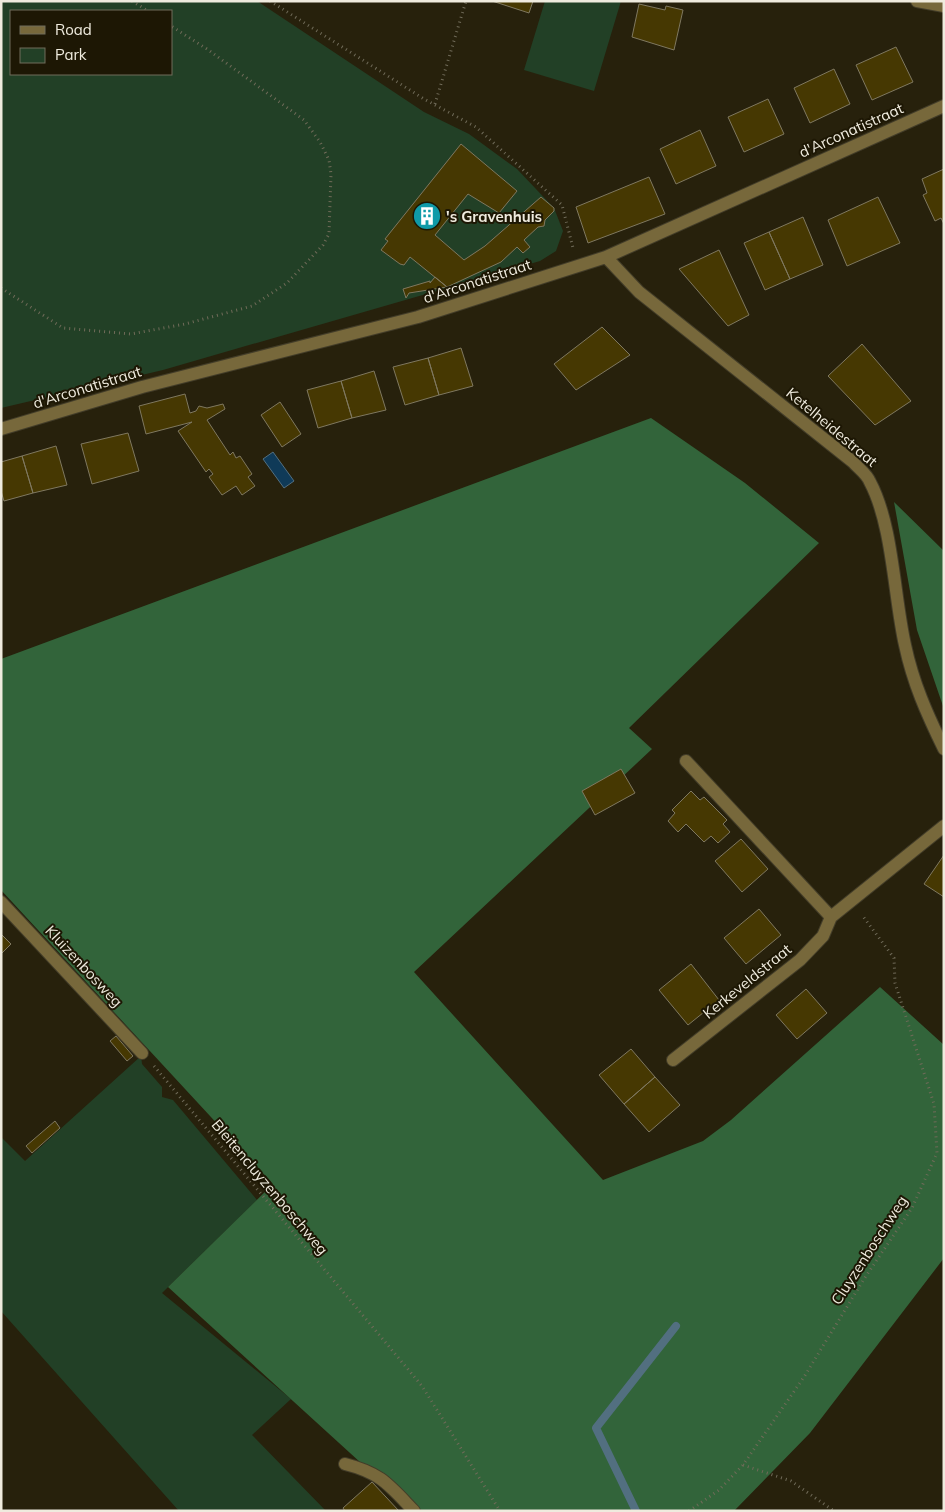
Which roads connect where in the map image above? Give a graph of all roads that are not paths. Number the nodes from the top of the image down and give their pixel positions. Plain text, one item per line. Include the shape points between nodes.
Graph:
1 (917, 1) edge
2 (944, 6) edge
3 (944, 106) edge
4 (606, 257) junction
5 (1, 429) edge
6 (944, 748) edge
7 (686, 761) dead end
8 (944, 826) edge
9 (1, 902) edge
10 (831, 917) junction
11 (142, 1053) road end
12 (673, 1060) dead end
13 (345, 1464) dead end
14 (414, 1511) edge

1 - 2 street
3 - 4 street, d'Arconatistraat
4 - 5 street, d'Arconatistraat via 418,317 142,387
4 - 6 street, Ketelheidestraat via 639,292 852,462 870,480 880,506 912,673 926,714
7 - 10 street
8 - 10 street, Kerkeveldstraat
9 - 11 street, Kluizenbosweg
10 - 12 street, Kerkeveldstraat via 823,936 800,960
13 - 14 street via 382,1477

